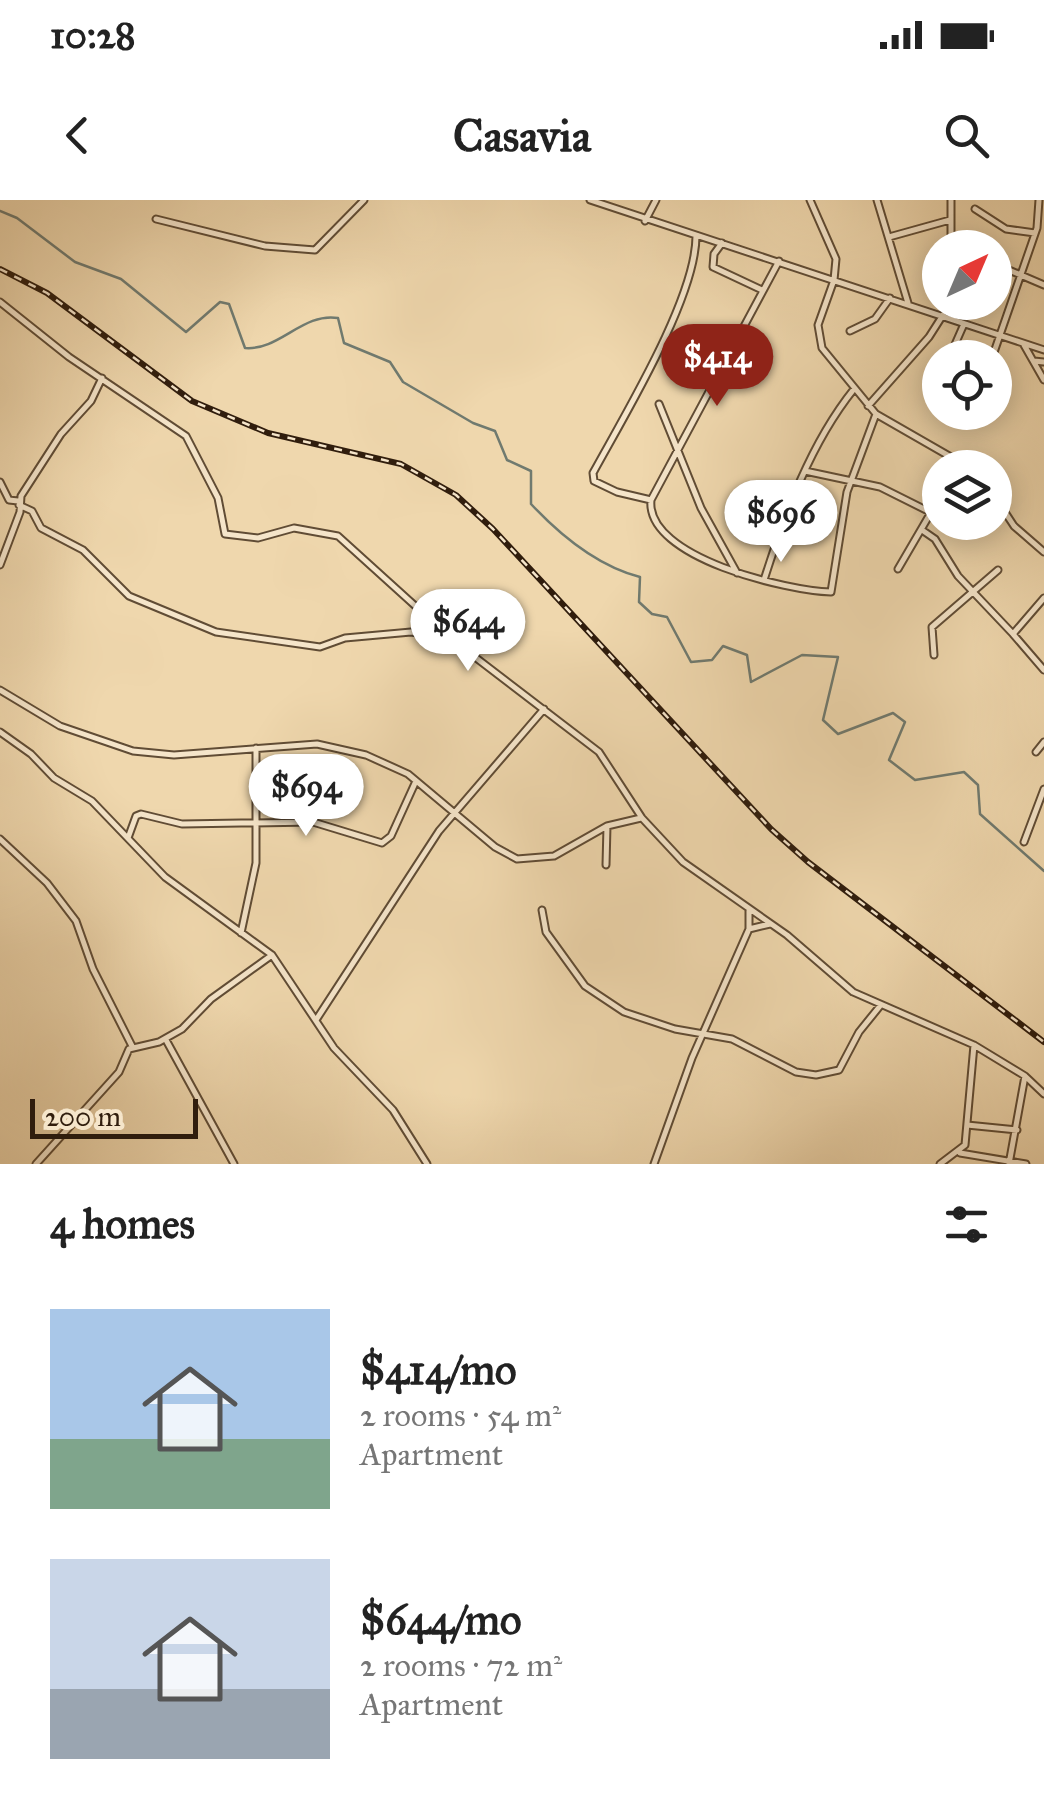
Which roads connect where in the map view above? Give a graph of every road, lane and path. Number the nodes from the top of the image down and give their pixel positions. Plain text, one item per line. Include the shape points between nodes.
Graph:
1 (364, 200) edge
2 (590, 200) edge
3 (656, 200) edge
4 (810, 200) edge
5 (877, 200) edge
6 (952, 200) edge
7 (1039, 200) edge
8 (607, 203) edge
9 (975, 209) dead end
10 (1041, 216) edge
11 (156, 219) dead end
12 (950, 220) junction
13 (645, 221) junction
14 (953, 230) edge
15 (1035, 234) junction
16 (696, 236) junction
17 (889, 237) junction
18 (722, 243) junction
19 (780, 262) junction
20 (1012, 272) edge
21 (1018, 275) junction
22 (834, 280) junction
23 (1044, 285) edge
24 (762, 290) junction
25 (890, 298) junction
26 (0, 302) edge
27 (908, 302) junction
28 (922, 307) edge
29 (940, 320) edge
30 (957, 320) edge
31 (965, 323) junction
32 (850, 331) dead end
33 (1000, 334) junction
34 (957, 340) edge
35 (998, 340) edge
36 (1023, 342) junction
37 (1044, 350) edge
38 (1034, 361) junction
39 (1044, 362) edge
40 (102, 378) junction
41 (1044, 380) edge
42 (854, 389) junction
43 (659, 404) dead end
44 (868, 406) junction
45 (876, 414) junction
46 (940, 450) edge
47 (677, 452) junction
48 (805, 471) junction
49 (851, 479) junction
50 (0, 482) edge
51 (651, 500) junction
52 (19, 503) junction
53 (922, 508) edge
54 (1012, 523) edge
55 (922, 530) edge
56 (935, 540) edge
57 (1044, 552) edge
58 (0, 564) edge
59 (898, 569) dead end
60 (998, 570) dead end
61 (739, 574) junction
62 (764, 580) junction
63 (971, 592) junction
64 (1044, 598) edge
65 (1012, 634) junction
66 (454, 641) junction
67 (934, 655) dead end
68 (1044, 670) edge
69 (0, 690) edge
70 (544, 709) junction
71 (0, 732) edge
72 (1044, 742) edge
73 (256, 748) junction
74 (1036, 752) dead end
75 (416, 781) junction
76 (1044, 789) edge
77 (456, 812) junction
78 (642, 818) junction
79 (255, 823) junction
80 (607, 826) junction
81 (128, 838) junction
82 (0, 839) edge
83 (1024, 842) dead end
84 (606, 864) dead end
85 (542, 910) dead end
86 (748, 910) junction
87 (770, 924) junction
88 (748, 929) junction
89 (241, 933) junction
90 (272, 956) junction
91 (880, 1006) junction
92 (316, 1020) junction
93 (702, 1035) junction
94 (165, 1039) junction
95 (974, 1045) junction
96 (132, 1046) junction
97 (1026, 1076) junction
98 (1044, 1094) edge
99 (967, 1125) junction
100 (1018, 1130) junction
101 (960, 1153) junction
102 (655, 1161) edge
103 (1009, 1162) edge
104 (36, 1164) edge
105 (234, 1164) edge
106 (426, 1164) edge
107 (663, 1164) edge
108 (940, 1164) edge
109 (1026, 1164) edge

1 - 11 street via 315,250 265,246
2 - 8 street
3 - 13 street
4 - 22 street via 834,251
5 - 17 street
6 - 12 street
7 - 10 street
8 - 13 street
9 - 15 street via 1006,229
10 - 15 street
12 - 14 street
12 - 17 street
13 - 16 street
15 - 21 street
16 - 18 street
16 - 51 street via 682,299 592,474 617,492
17 - 27 street
18 - 19 street
18 - 24 street via 713,267
19 - 22 street
19 - 24 street
20 - 21 street
21 - 23 street
21 - 33 street
22 - 25 street
22 - 42 street via 818,338
24 - 47 street
25 - 27 street
25 - 32 street via 875,320
26 - 40 street
27 - 28 street
29 - 44 street
30 - 31 street
31 - 33 street
31 - 34 street
33 - 35 street
33 - 36 street
36 - 37 street
36 - 38 street
38 - 39 street
38 - 41 street
40 - 52 street
40 - 66 street via 192,444 218,498 224,534 258,538 294,528 333,533
42 - 44 street
42 - 48 street
43 - 47 street
44 - 45 street
45 - 46 street
45 - 49 street
47 - 51 street
47 - 61 street via 728,564
48 - 49 street
48 - 62 street
49 - 53 street
49 - 62 street via 831,592
50 - 52 street
51 - 61 street via 654,517 676,540
52 - 58 street
52 - 66 street via 41,528 82,550 130,596 216,632 324,648 345,638 411,632
54 - 57 street
55 - 59 street
56 - 63 street
60 - 63 street
61 - 62 street
63 - 65 street
63 - 67 street via 932,626
64 - 65 street
65 - 68 street
66 - 70 street
69 - 73 street via 60,726 133,752
70 - 77 street
70 - 78 street via 599,752
71 - 81 street via 92,801
72 - 74 street
73 - 75 street via 324,744 378,758
73 - 79 street
75 - 77 street
75 - 79 street via 382,844 313,822
76 - 83 street
77 - 80 street via 518,860 554,856
77 - 92 street
78 - 80 street
78 - 86 street via 683,862
79 - 81 street via 182,824 138,814
79 - 89 street via 256,863
80 - 84 street
81 - 89 street
82 - 96 street via 56,892 76,921
85 - 93 street via 546,932 588,988 633,1016
86 - 87 street
86 - 88 street
87 - 88 street
87 - 91 street via 842,984
88 - 93 street
89 - 90 street
90 - 92 street
90 - 94 street
91 - 93 street via 831,1074 796,1072 737,1041
91 - 95 street
92 - 106 street via 393,1110
93 - 102 street
94 - 96 street
94 - 105 street
95 - 97 street
95 - 99 street
96 - 104 street via 119,1072
97 - 98 street
97 - 100 street
99 - 100 street
99 - 101 street
100 - 103 street
101 - 103 street
101 - 108 street
102 - 107 street
103 - 109 street

